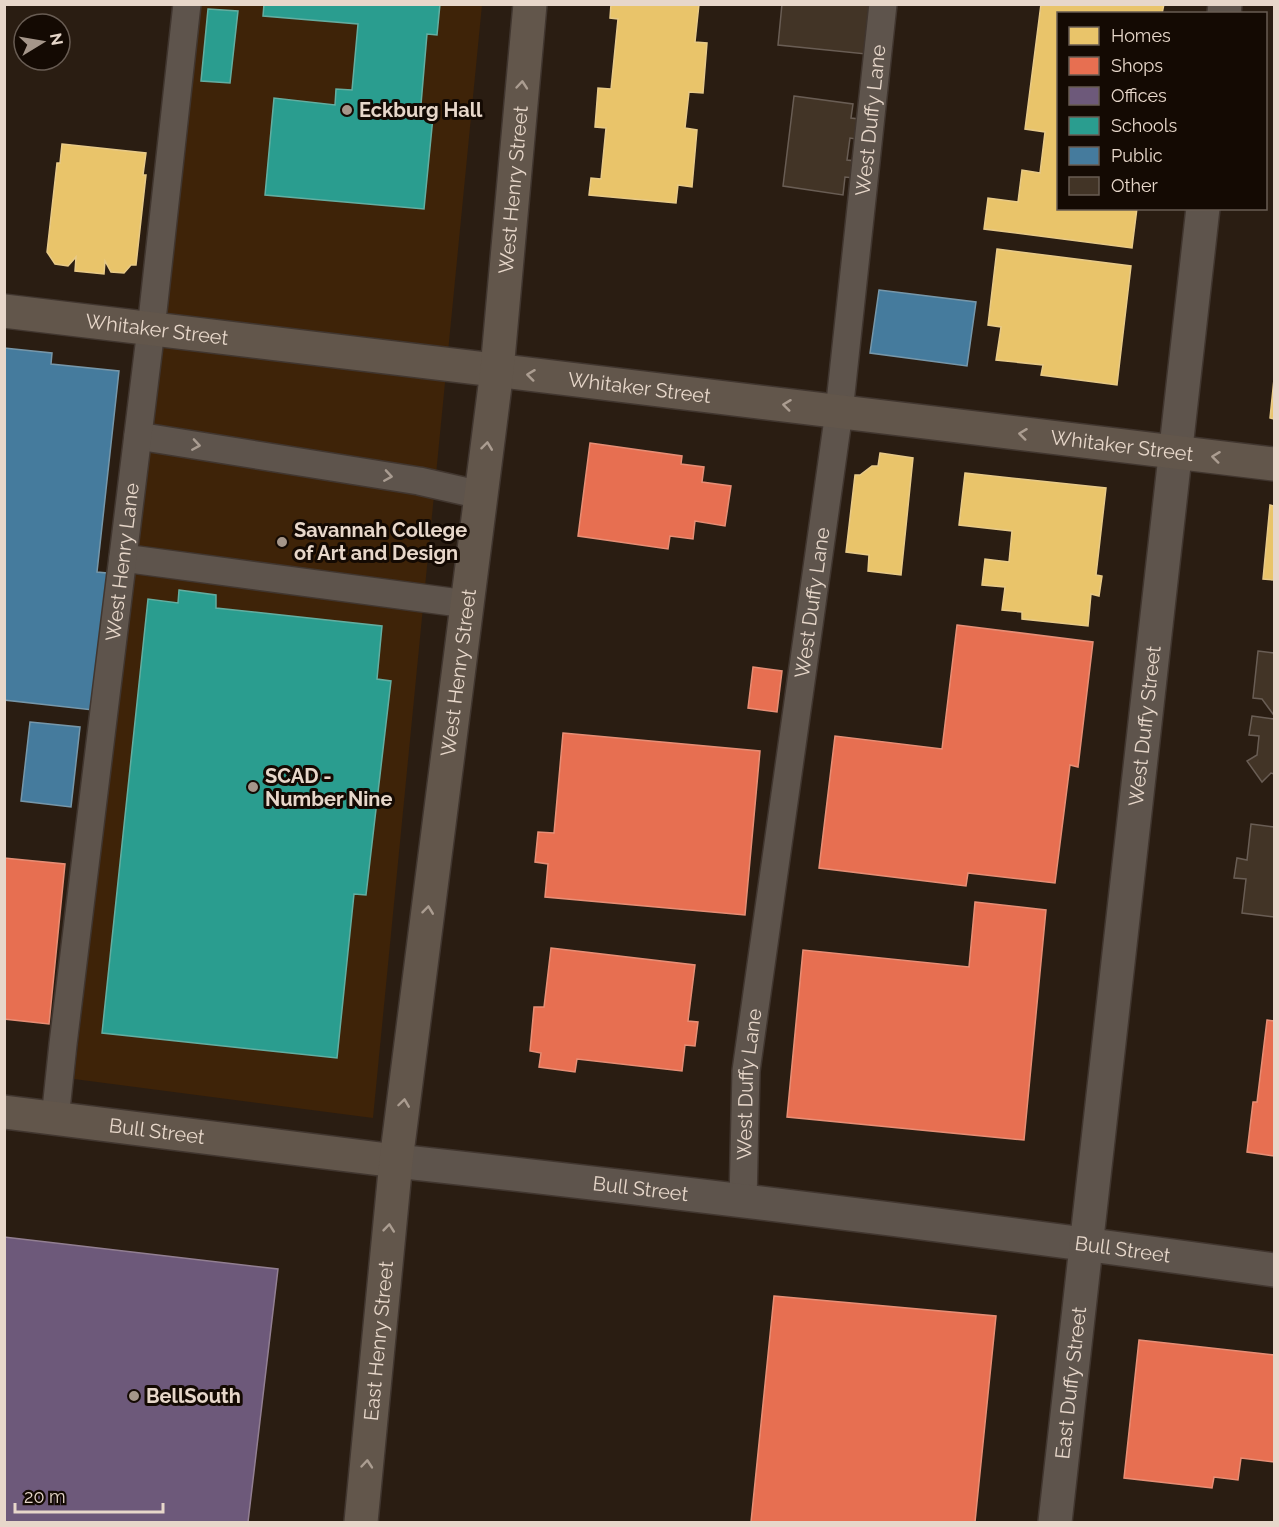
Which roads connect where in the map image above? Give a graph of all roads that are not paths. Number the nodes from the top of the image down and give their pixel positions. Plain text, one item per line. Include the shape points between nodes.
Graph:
1 (187, 4) edge
2 (530, 4) edge
3 (883, 4) edge
4 (1203, 210) edge
5 (4, 311) edge
6 (151, 329) junction
7 (497, 370) junction
8 (839, 411) junction
9 (138, 436) junction
10 (1177, 452) junction
11 (1275, 464) edge
12 (481, 495) junction
13 (123, 558) junction
14 (467, 604) junction
15 (4, 1112) edge
16 (55, 1119) junction
17 (396, 1161) junction
18 (743, 1201) junction
19 (1088, 1244) junction
20 (1275, 1270) edge
21 (362, 1522) edge
22 (1055, 1522) edge

1 - 6 lane, West Henry Lane
7 -> 2 main road, West Henry Street
3 - 8 lane, West Duffy Lane
4 - 10 street, West Duffy Street
5 - 6 main road, Whitaker Street
6 - 7 main road, Whitaker Street
6 - 9 lane, West Henry Lane
8 -> 7 main road, Whitaker Street
12 -> 7 main road, West Henry Street
10 -> 8 main road, Whitaker Street
8 - 18 lane, West Duffy Lane via 746,1071
9 -> 12 lane via 419,481
9 - 13 lane, West Henry Lane
11 -> 10 main road, Whitaker Street
10 - 19 street, West Duffy Street
12 - 14 main road, West Henry Street
13 - 14 lane
13 - 16 lane, West Henry Lane
17 -> 14 main road, West Henry Street
15 - 16 main road, Bull Street
16 - 17 main road, Bull Street
17 - 18 street, Bull Street
21 -> 17 main road, East Henry Street
18 - 19 street, Bull Street
19 - 20 street, Bull Street
19 - 22 street, East Duffy Street

